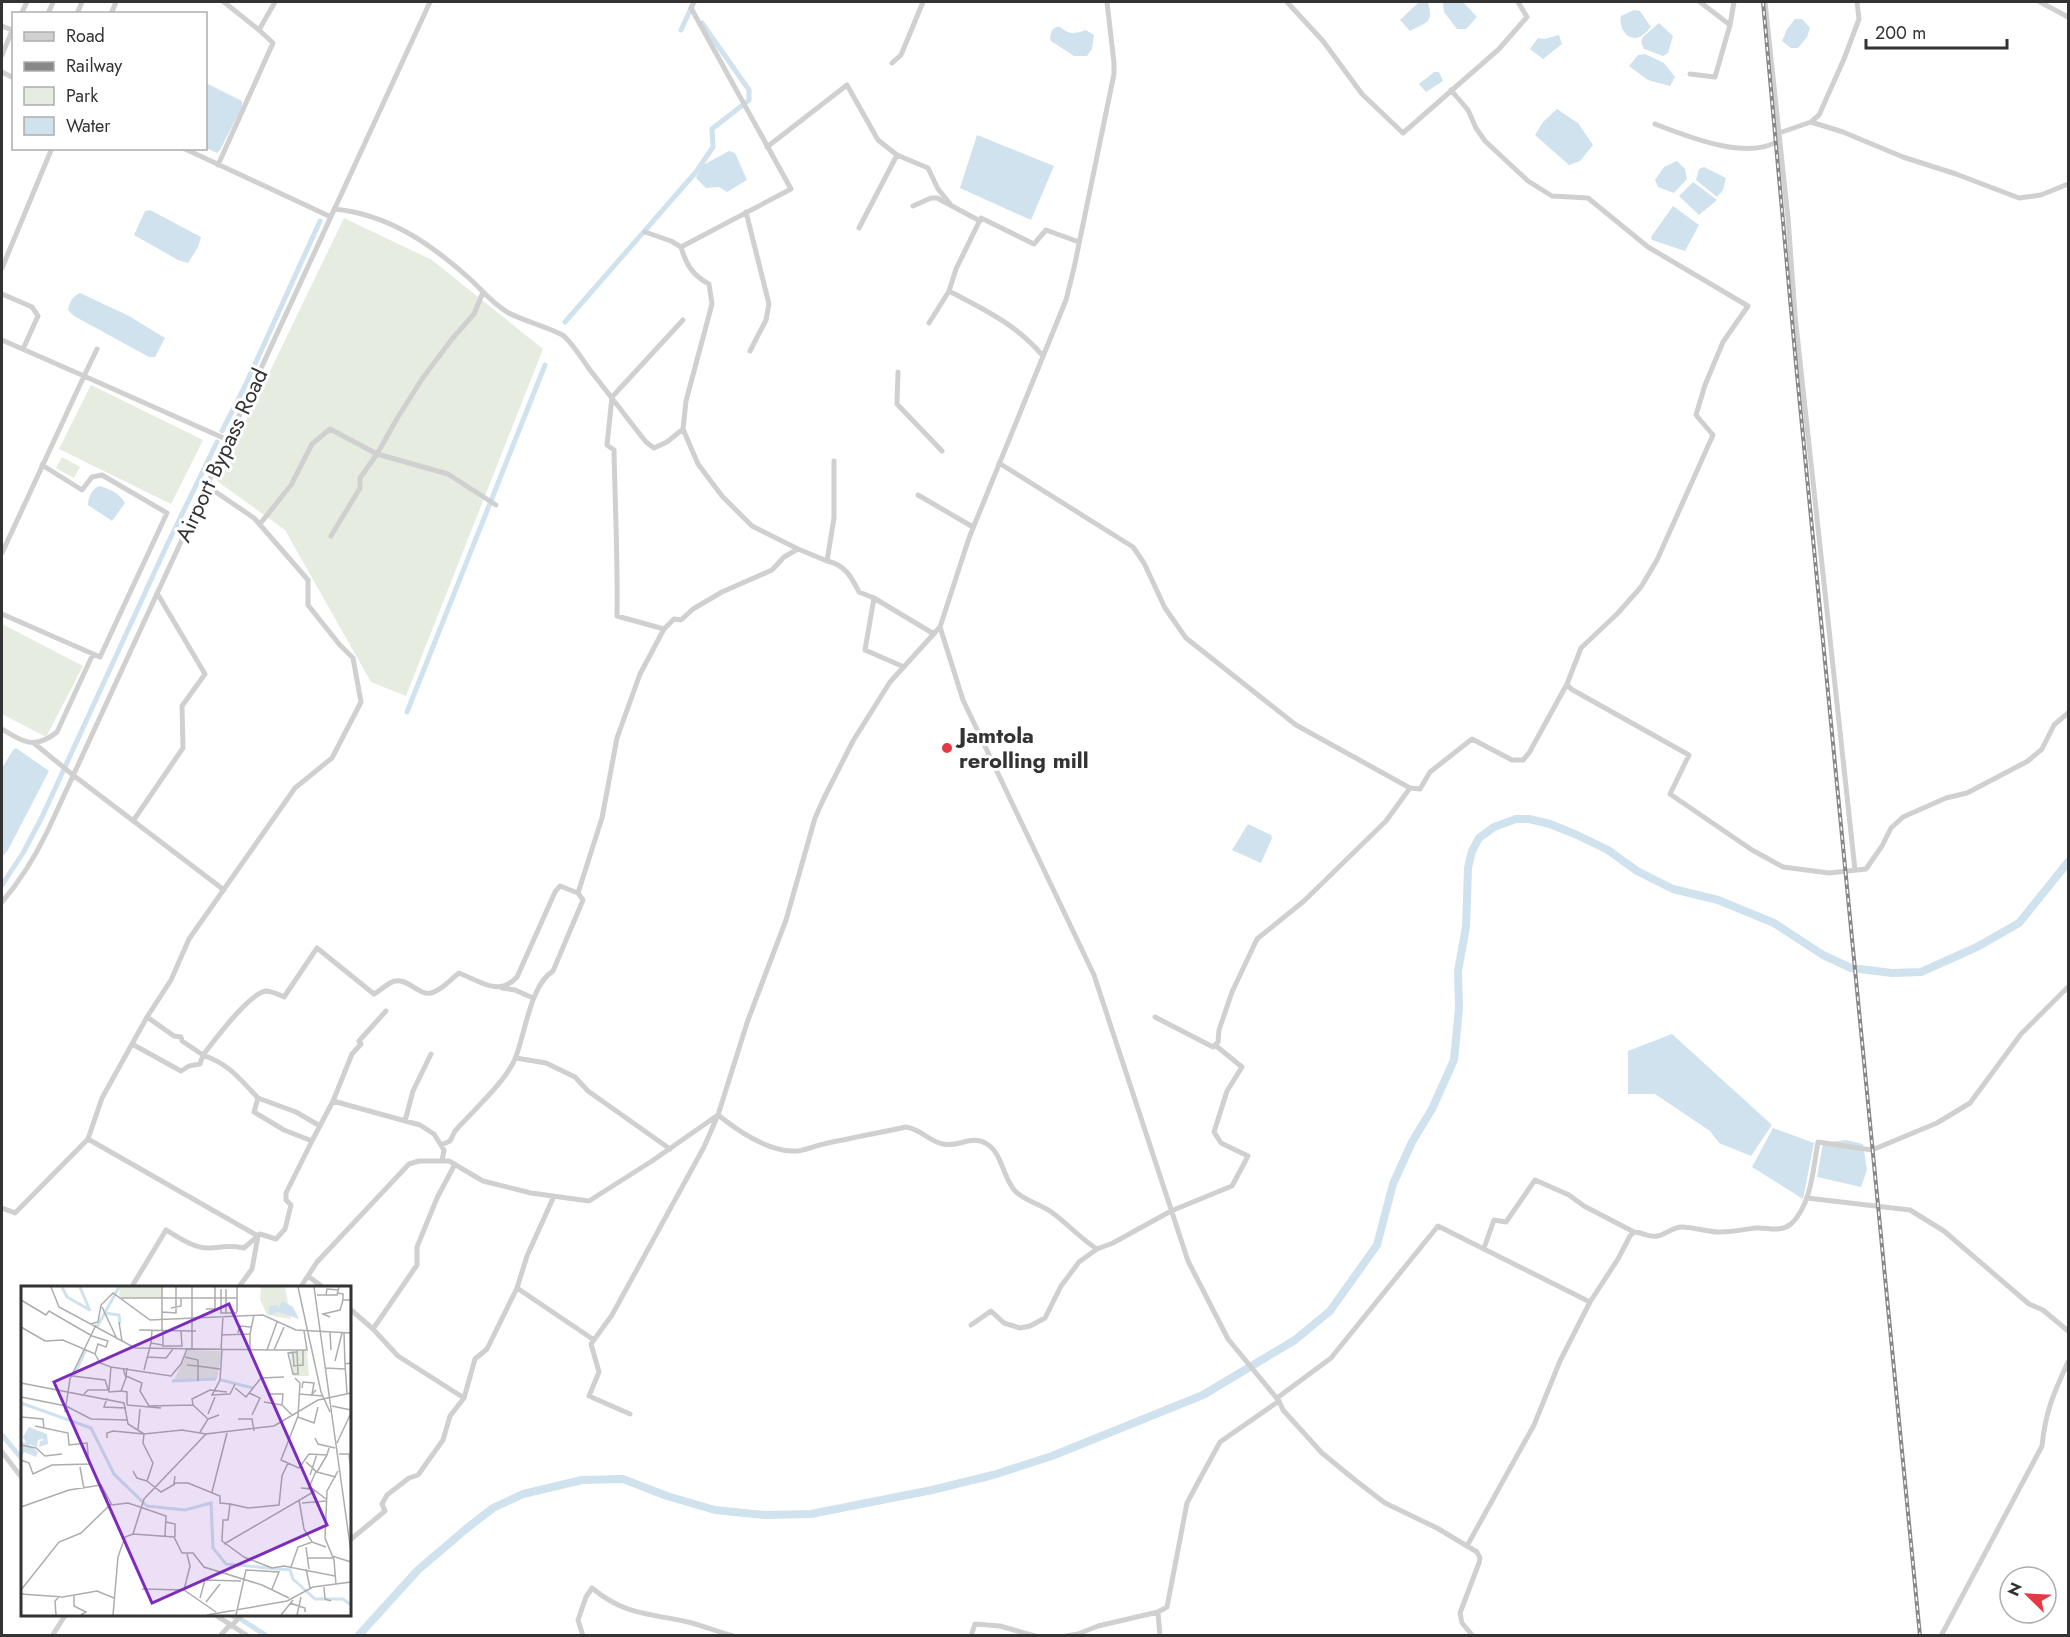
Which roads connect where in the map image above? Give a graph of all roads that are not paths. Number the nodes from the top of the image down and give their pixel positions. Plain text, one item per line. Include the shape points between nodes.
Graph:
1 (224, 2) edge
2 (275, 2) edge
3 (430, 2) edge
4 (694, 2) edge
5 (923, 2) edge
6 (1107, 2) edge
7 (1287, 2) edge
8 (1518, 2) edge
9 (1700, 2) edge
10 (1734, 2) edge
11 (1765, 2) edge
12 (1857, 2) edge
13 (2040, 2) edge
14 (2068, 17) edge
15 (1730, 25) junction
16 (259, 30) junction
17 (12, 33) edge
18 (2, 55) edge
19 (892, 63) dead end
20 (1690, 74) dead end
21 (1451, 90) junction
22 (1811, 122) junction
23 (1655, 124) dead end
24 (1779, 136) junction
25 (767, 147) junction
26 (51, 150) edge
27 (187, 150) edge
28 (897, 155) junction
29 (218, 165) junction
30 (2068, 184) edge
31 (913, 206) dead end
32 (951, 206) junction
33 (334, 209) junction
34 (746, 212) junction
35 (331, 217) junction
36 (980, 221) junction
37 (859, 228) dead end
38 (645, 232) dead end
39 (1079, 242) junction
40 (681, 247) junction
41 (2, 268) edge
42 (949, 291) junction
43 (483, 292) junction
44 (2, 294) edge
45 (683, 320) dead end
46 (929, 323) dead end
47 (2, 340) edge
48 (96, 349) dead end
49 (23, 350) junction
50 (750, 351) dead end
51 (1043, 356) junction
52 (898, 372) dead end
53 (84, 376) junction
54 (612, 397) junction
55 (683, 429) junction
56 (228, 440) junction
57 (942, 451) dead end
58 (377, 454) junction
59 (834, 461) dead end
60 (999, 463) junction
61 (42, 465) junction
62 (207, 486) junction
63 (918, 495) dead end
64 (496, 505) dead end
65 (260, 524) junction
66 (973, 527) junction
67 (2, 535) edge
68 (331, 537) dead end
69 (9, 538) junction
70 (798, 549) junction
71 (2, 553) edge
72 (827, 561) junction
73 (157, 593) junction
74 (874, 598) junction
75 (2, 614) edge
76 (940, 627) junction
77 (664, 629) junction
78 (934, 634) junction
79 (93, 654) junction
80 (904, 667) junction
81 (1567, 684) junction
82 (2068, 713) edge
83 (2, 729) edge
84 (35, 744) junction
85 (73, 775) junction
86 (1410, 788) junction
87 (133, 821) junction
88 (1855, 870) junction
89 (224, 890) junction
90 (578, 893) junction
91 (2, 903) edge
92 (2068, 987) edge
93 (500, 988) junction
94 (533, 998) junction
95 (386, 1011) dead end
96 (147, 1017) junction
97 (1155, 1017) dead end
98 (132, 1044) junction
99 (1215, 1045) junction
100 (431, 1054) dead end
101 (203, 1055) junction
102 (516, 1058) junction
103 (258, 1098) junction
104 (333, 1101) junction
105 (718, 1115) junction
106 (405, 1121) junction
107 (320, 1126) junction
108 (88, 1139) junction
109 (312, 1141) junction
110 (441, 1145) junction
111 (670, 1149) junction
112 (442, 1161) junction
113 (455, 1164) junction
114 (554, 1196) junction
115 (1807, 1198) junction
116 (2, 1208) edge
117 (1172, 1211) junction
118 (1634, 1232) junction
119 (258, 1236) junction
120 (1484, 1248) junction
121 (1096, 1250) junction
122 (308, 1276) junction
123 (132, 1286) edge
124 (239, 1286) edge
125 (301, 1286) edge
126 (323, 1286) edge
127 (517, 1288) junction
128 (1590, 1302) junction
129 (351, 1310) edge
130 (971, 1325) dead end
131 (373, 1329) junction
132 (2068, 1331) edge
133 (594, 1340) junction
134 (2068, 1362) edge
135 (464, 1398) junction
136 (1278, 1399) junction
137 (630, 1414) dead end
138 (2, 1452) edge
139 (21, 1465) edge
140 (16, 1470) junction
141 (21, 1477) edge
142 (351, 1539) edge
143 (1467, 1546) junction
144 (1158, 1612) junction
145 (65, 1616) edge
146 (217, 1616) edge
147 (241, 1616) edge
148 (230, 1625) junction
149 (52, 1635) edge
150 (220, 1635) edge
151 (248, 1635) edge
152 (583, 1635) edge
153 (733, 1635) edge
154 (971, 1635) edge
155 (1035, 1635) edge
156 (1065, 1635) edge
157 (1160, 1635) edge
158 (1473, 1635) edge
159 (1941, 1635) edge

1 - 16 street
2 - 16 street
3 - 33 street, Airport Bypass Road
4 - 25 street via 691,8
5 - 19 street via 901,55
6 - 39 street via 1114,74
7 - 21 street via 1323,41 1362,94 1403,133
8 - 21 street via 1527,17 1499,49
9 - 15 street
10 - 15 street
11 - 24 street
12 - 22 street via 1859,19 1844,59 1820,115
13 - 14 street
15 - 20 street via 1715,77
16 - 29 street via 273,43
17 - 18 street
21 - 81 street via 1468,110 1485,141 1528,182 1552,196 1588,198 1648,247 1748,306 1723,342 1705,385 1696,415 1713,435 1657,560 1641,587 1581,648
22 - 24 street
22 - 30 street via 2019,198 2041,195
23 - 24 street via 1696,140 1729,147 1766,147
24 - 88 street
25 - 28 street via 847,85 878,140
25 - 34 street via 791,189
26 - 41 street
27 - 29 street
28 - 32 street via 928,168
28 - 37 street
29 - 35 street
31 - 32 street via 931,198
32 - 36 street
33 - 35 street, Airport Bypass Road
33 - 43 street via 361,213 427,243
34 - 40 street
34 - 50 street via 769,304 766,320
35 - 56 street, Airport Bypass Road
36 - 39 street via 981,218 1034,244 1046,230
36 - 42 street
38 - 40 street
39 - 51 street via 1066,300
40 - 55 street via 697,278 709,284 712,304 686,401
42 - 46 street
42 - 51 street via 1010,324
43 - 54 street via 515,317 564,335
43 - 58 street via 474,314 422,379
44 - 49 street via 32,308 38,316
45 - 54 street
47 - 49 street
48 - 53 street
49 - 53 street
51 - 60 street
52 - 57 street via 897,404
53 - 56 street
53 - 61 street
54 - 55 street via 654,448
54 - 77 street via 607,445 614,450 617,616
55 - 70 street via 698,464 722,496 752,526
56 - 62 street, Airport Bypass Road
58 - 64 street via 448,474
58 - 65 street via 330,429 312,444 291,485
58 - 68 street via 360,478 360,488
59 - 72 street via 834,518
60 - 66 street
60 - 86 street via 1133,547 1165,608 1186,638 1225,671 1296,725
61 - 69 street
61 - 79 street via 82,490 92,477 102,475 167,513 100,657
62 - 65 street
62 - 73 street, Airport Bypass Road
63 - 66 street
65 - 89 street via 308,580 308,605 353,658 361,702 332,758 295,788
66 - 76 street
67 - 69 street
69 - 71 street
70 - 72 street
70 - 77 street via 772,570 722,592 681,620 674,619
72 - 74 street via 838,563 850,574 859,592
73 - 85 street, Airport Bypass Road
73 - 87 street via 205,674 182,706 183,748
74 - 78 street
74 - 80 street via 865,650
75 - 79 street
76 - 78 street
76 - 117 street via 963,700 1094,975
77 - 90 street via 640,674 617,738 602,818
78 - 80 street
79 - 84 street via 57,732
80 - 105 street via 890,682 853,741 815,818 786,920 747,1020
81 - 86 street via 1523,760 1512,760 1472,739 1430,772 1420,789
81 - 88 street via 1689,755 1670,794 1752,850 1783,867 1829,873
82 - 88 street via 2054,725 2042,749 2028,761 1967,793 1903,817 1891,828 1866,869
83 - 84 street
84 - 85 street
85 - 87 street
85 - 91 street, Airport Bypass Road via 34,858
86 - 99 street via 1386,821 1304,901 1257,939 1232,992
87 - 89 street
89 - 96 street via 189,939 171,980
90 - 93 street via 560,886 555,892 517,977
90 - 94 street via 583,900 567,941 553,971
92 - 115 street via 2021,1034 1970,1103 1937,1123 1872,1150 1818,1142
93 - 94 street
93 - 101 street via 459,973 430,993 402,981 392,981 374,994 317,948 284,997 261,993 243,1007
94 - 102 street
95 - 104 street via 359,1041 361,1044 352,1054
96 - 98 street
96 - 101 street
97 - 99 street
98 - 101 street via 181,1071 200,1064
98 - 108 street via 102,1098
99 - 117 street via 1242,1067 1227,1091 1214,1132 1221,1143 1246,1154 1247,1159 1232,1186
100 - 106 street via 413,1091
101 - 103 street via 230,1068
102 - 110 street via 450,1141
102 - 111 street via 546,1063 575,1077 588,1091
103 - 107 street
103 - 109 street via 254,1112
104 - 106 street
104 - 107 street
105 - 111 street
105 - 121 street via 748,1135 799,1152 906,1128 917,1129 943,1144 980,1141 993,1149 1006,1179 1020,1195 1054,1214
105 - 133 street via 612,1316
106 - 110 street via 434,1134
107 - 109 street
108 - 116 street via 15,1213
108 - 119 street
109 - 119 street via 286,1193 291,1205 285,1229 276,1239
110 - 112 street
111 - 114 street via 590,1201
112 - 113 street
112 - 122 street via 409,1164
113 - 114 street via 483,1180
113 - 131 street via 417,1247 417,1265
114 - 127 street
115 - 118 street via 1792,1223 1777,1230 1717,1232 1677,1227 1657,1236
115 - 132 street via 1910,1210 1944,1231 2029,1304 2043,1310
117 - 121 street
117 - 136 street via 1188,1261 1228,1339
118 - 120 street via 1535,1180 1506,1222 1494,1220
118 - 128 street
119 - 123 street via 244,1248 230,1245 208,1249 194,1246 166,1230
119 - 124 street via 252,1269
120 - 128 street
120 - 136 street via 1438,1226 1331,1358
121 - 130 street via 1079,1262 1045,1318 1020,1328 1004,1323 991,1311
122 - 125 street
122 - 126 street
127 - 133 street
127 - 135 street via 488,1349 475,1359
128 - 143 street via 1534,1425
129 - 131 street
131 - 135 street via 398,1356
133 - 137 street via 591,1344 599,1372 589,1396
134 - 159 street via 2044,1420 2042,1446
135 - 142 street via 450,1416 443,1440 418,1475 387,1495 382,1504 385,1511
136 - 143 street via 1283,1410 1322,1453 1363,1486 1385,1503
136 - 144 street via 1220,1442 1187,1503 1167,1607
138 - 140 street
139 - 140 street
140 - 141 street
143 - 158 street via 1480,1558 1460,1618
144 - 156 street
144 - 157 street
145 - 149 street
146 - 148 street
147 - 148 street
148 - 150 street
148 - 151 street
152 - 153 street via 578,1620 592,1588 626,1610
154 - 155 street via 975,1624

